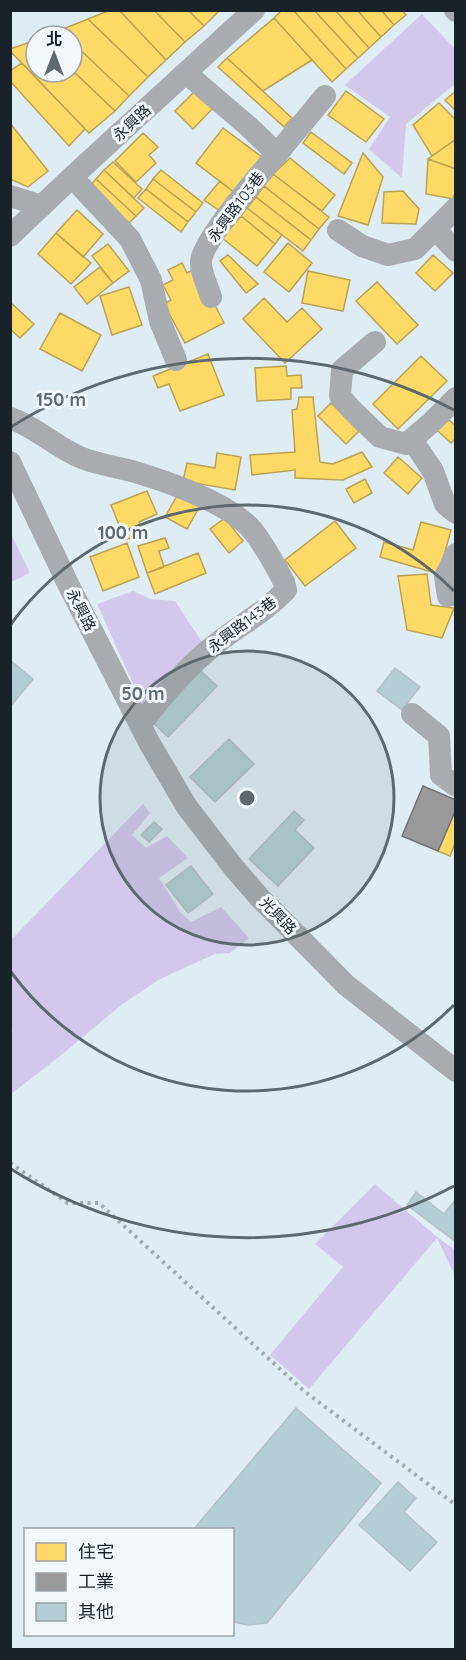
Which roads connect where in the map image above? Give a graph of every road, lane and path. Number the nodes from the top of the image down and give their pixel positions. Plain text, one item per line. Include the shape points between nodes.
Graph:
1 (254, 10) edge
2 (186, 73) junction
3 (325, 96) dead end
4 (277, 154) junction
5 (72, 177) junction
6 (10, 196) edge
7 (42, 206) junction
8 (456, 208) edge
9 (435, 229) junction
10 (338, 230) dead end
11 (10, 236) edge
12 (456, 251) edge
13 (212, 297) dead end
14 (375, 342) dead end
15 (176, 360) dead end
16 (456, 398) edge
17 (10, 418) edge
18 (412, 440) junction
19 (10, 462) edge
20 (456, 513) edge
21 (456, 554) edge
22 (448, 596) dead end
23 (412, 714) dead end
24 (140, 725) junction
25 (456, 786) edge
26 (456, 1071) edge
27 (10, 1163) edge
28 (456, 1505) edge

1 - 2 street, 永興路
2 - 4 street
2 - 5 street, 永興路
3 - 4 street, 永興路103巷
4 - 13 street, 永興路103巷 via 205,250 201,262
5 - 7 street, 永興路
5 - 15 street via 130,239 151,280 160,321
6 - 7 street
7 - 11 street, 永興路
8 - 9 street
9 - 10 street via 415,249 388,255 362,246
9 - 12 street
14 - 18 street via 342,370 340,396 380,437 406,444
16 - 18 street
17 - 24 street, 永興路143巷 via 79,457 160,479 230,511 252,530 284,582 286,590 273,604 195,661
18 - 20 street via 433,471 445,504
19 - 24 street, 永興路
21 - 22 street via 445,577
23 - 25 street via 439,736 441,775
24 - 26 street, 光興路 via 187,807 260,898 346,985
27 - 28 path via 68,1203 99,1203 304,1391

